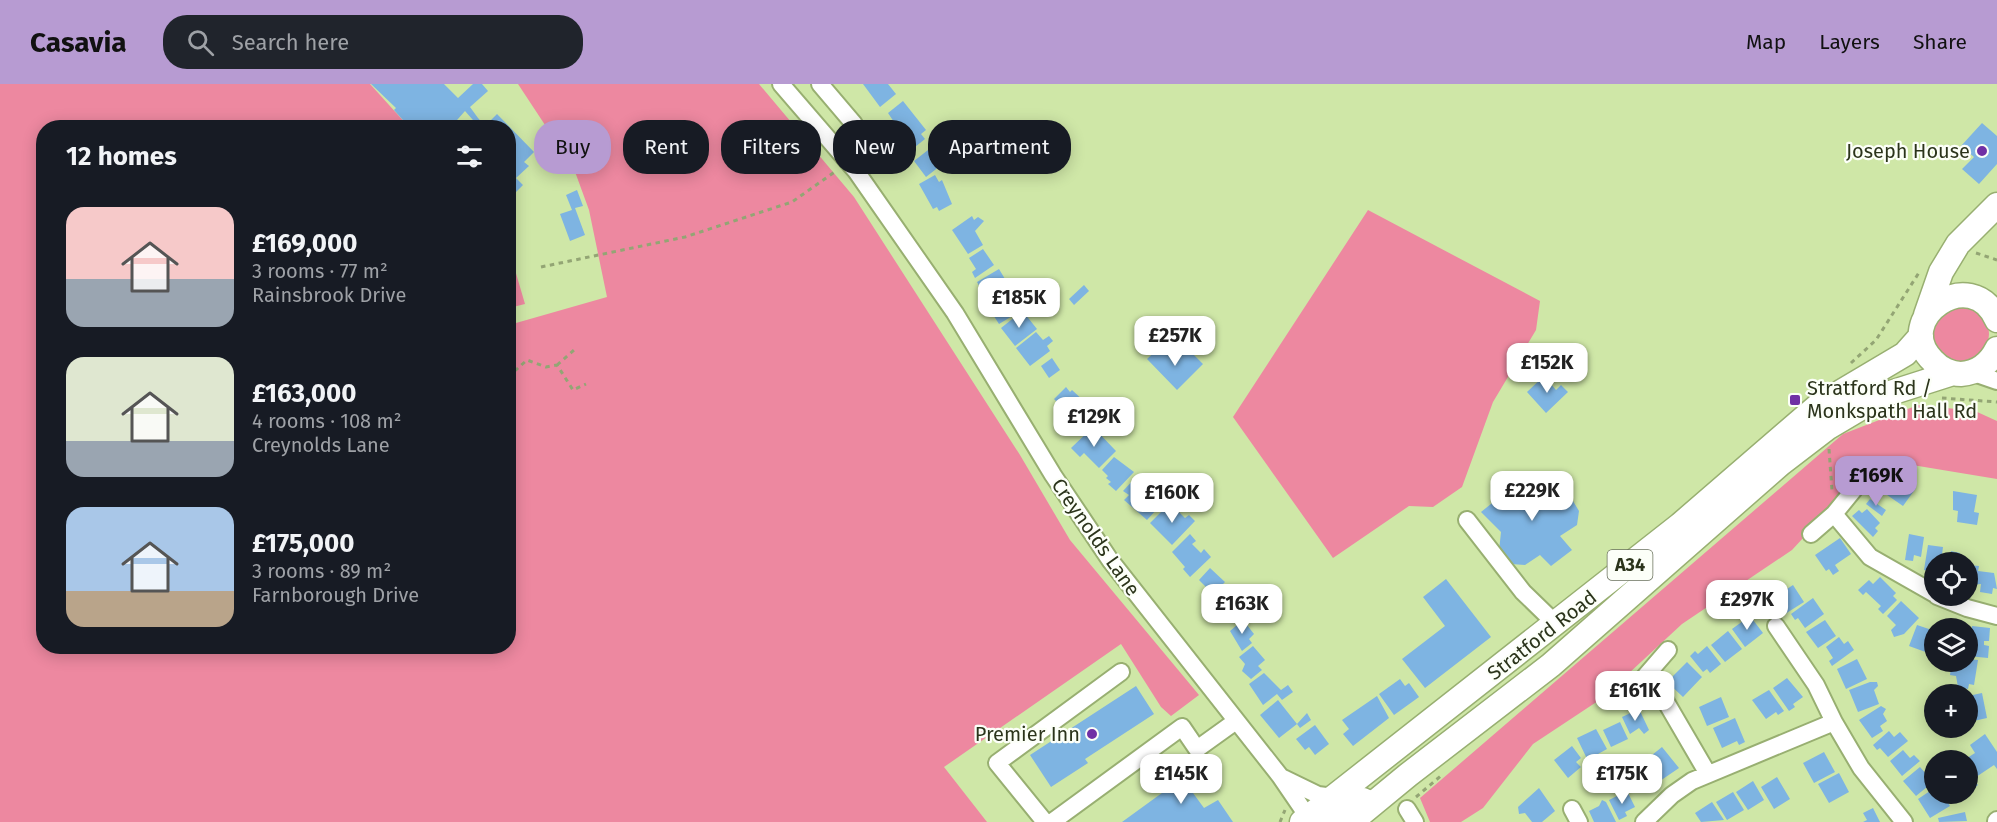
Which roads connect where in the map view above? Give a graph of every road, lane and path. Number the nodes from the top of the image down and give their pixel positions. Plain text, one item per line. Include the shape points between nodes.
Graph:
1 (781, 84) edge
2 (820, 84) edge
3 (851, 120) edge
4 (833, 144) edge
5 (833, 171) edge
6 (857, 174) edge
7 (1997, 205) edge
8 (1958, 244) junction
9 (1997, 260) edge
10 (541, 267) dead end
11 (1922, 269) dead end
12 (1997, 310) edge
13 (1924, 326) junction
14 (1997, 349) edge
15 (574, 350) dead end
16 (1850, 364) dead end
17 (556, 365) junction
18 (516, 370) edge
19 (1962, 373) junction
20 (1997, 381) edge
21 (586, 384) dead end
22 (1940, 398) dead end
23 (1997, 402) edge
24 (1836, 441) dead end
25 (1828, 447) junction
26 (1820, 454) dead end
27 (1864, 476) dead end
28 (1834, 514) junction
29 (1467, 520) dead end
30 (1811, 534) dead end
31 (1924, 588) edge
32 (1962, 606) edge
33 (1997, 616) edge
34 (1556, 624) junction
35 (1776, 626) dead end
36 (1668, 651) dead end
37 (1121, 672) dead end
38 (1642, 680) junction
39 (1613, 699) dead end
40 (1236, 722) junction
41 (1834, 722) junction
42 (1452, 766) dead end
43 (1708, 774) junction
44 (1408, 775) junction
45 (1280, 776) junction
46 (1334, 797) junction
47 (1411, 815) edge
48 (1313, 821) edge
49 (1045, 822) edge
50 (1052, 822) edge
51 (1352, 822) edge
52 (1644, 822) edge
53 (1904, 822) edge

1 - 4 street, Creynolds Lane
2 - 3 street
5 - 10 path via 792,202 685,237
6 - 40 street, Creynolds Lane via 955,313 1053,475 1110,560
7 - 8 highway, Stratford Road / A34
8 - 9 path
8 - 13 highway, Stratford Road / A34 via 1941,272
11 - 16 path via 1876,340
12 - 13 highway, A34 via 1978,299 1954,296 1942,300
13 - 19 highway via 1924,349 1931,360
13 - 34 highway, Stratford Road / A34 via 1905,354 1819,405 1680,525
14 - 19 highway, A34 via 1986,364
15 - 17 path
17 - 18 path via 546,367 527,360
17 - 21 path via 573,390
19 - 20 street
19 - 44 highway, Stratford Road / A34 via 1881,396 1827,428 1780,464 1551,665
22 - 23 path
24 - 25 path
25 - 26 path
25 - 28 path
27 - 28 street
28 - 30 street
28 - 31 street via 1870,557
29 - 34 street via 1523,592
32 - 33 street
34 - 46 highway, Stratford Road / A34
35 - 41 street via 1816,685
36 - 38 street
37 - 49 street via 997,763
38 - 39 street
38 - 43 street via 1666,702
40 - 45 street, Creynolds Lane
40 - 50 street via 1197,749 1182,727
41 - 43 street
41 - 53 street via 1861,768
42 - 47 path via 1414,798
43 - 52 street via 1672,795
44 - 48 highway via 1390,777
44 - 51 highway, Stratford Road / A34
45 - 46 street, Creynolds Lane via 1318,795
45 - 48 street, Creynolds Lane
46 - 48 highway, Stratford Road / A34

